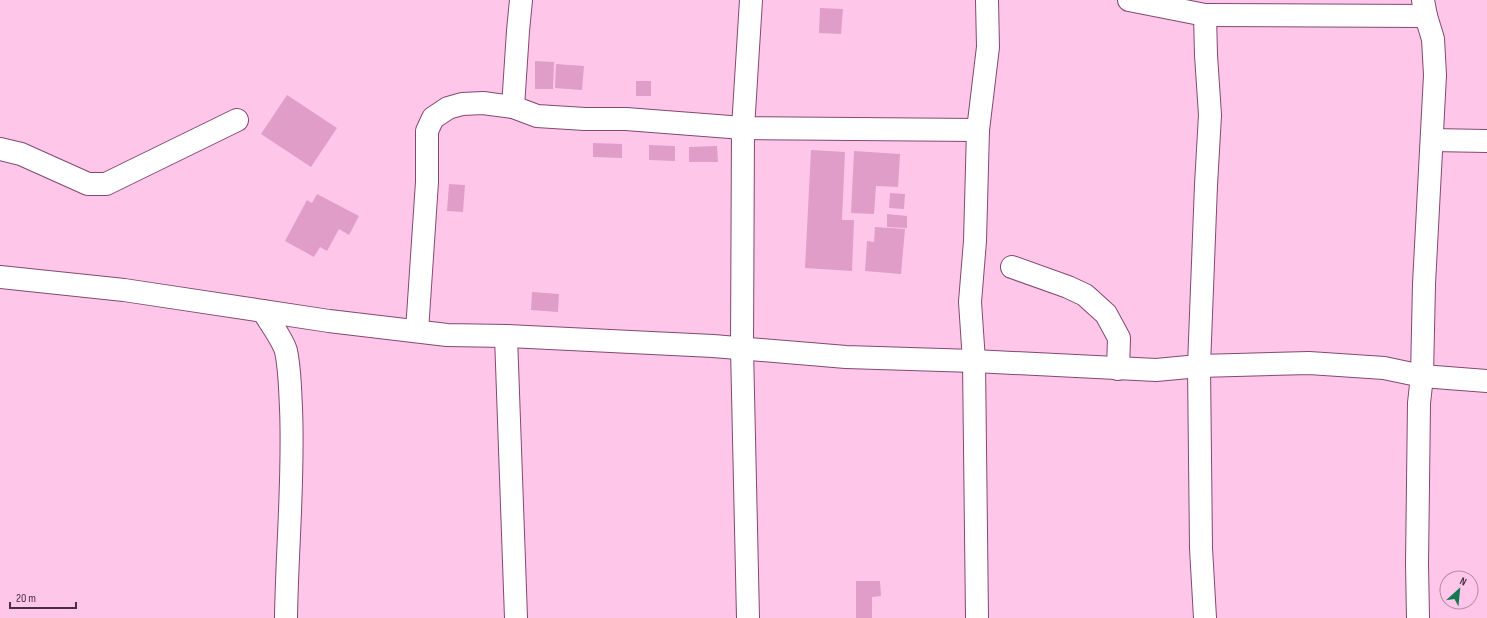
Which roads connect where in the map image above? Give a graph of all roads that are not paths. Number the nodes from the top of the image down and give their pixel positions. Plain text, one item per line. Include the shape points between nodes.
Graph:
1 (521, 0) edge
2 (751, 0) edge
3 (988, 0) edge
4 (1129, 0) edge
5 (1425, 8) edge
6 (1205, 15) junction
7 (513, 107) junction
8 (237, 120) dead end
9 (744, 128) junction
10 (978, 130) junction
11 (1432, 140) junction
12 (1487, 142) edge
13 (0, 149) edge
14 (1012, 268) dead end
15 (0, 277) edge
16 (263, 311) junction
17 (308, 318) junction
18 (417, 331) junction
19 (506, 336) junction
20 (742, 348) junction
21 (285, 349) junction
22 (974, 361) junction
23 (1199, 366) junction
24 (1118, 369) junction
25 (1422, 376) junction
26 (1487, 381) edge
27 (286, 618) edge
28 (516, 618) edge
29 (748, 618) edge
30 (977, 618) edge
31 (1205, 618) edge
32 (1418, 618) edge

1 - 7 street
2 - 9 street
3 - 10 street via 988,47
4 - 6 street
5 - 6 street
5 - 11 street via 1433,39 1435,75
6 - 23 street via 1210,115
7 - 9 street via 537,116 626,119
7 - 18 street via 483,103 462,104 448,108 434,118 428,131
8 - 13 street via 106,184 88,184 21,154
9 - 10 street
9 - 20 street
10 - 22 street via 975,241 970,302
11 - 12 street
11 - 25 street
14 - 24 street via 1085,295 1106,314 1119,338
15 - 16 street via 124,290
16 - 17 street
16 - 21 street
17 - 18 street
17 - 21 street
18 - 19 street via 447,335
19 - 20 street
19 - 28 street
20 - 22 street via 846,357
20 - 29 street
21 - 27 street via 292,434
22 - 24 street
22 - 30 street
23 - 24 street via 1156,370
23 - 25 street via 1309,363 1384,368
23 - 31 street via 1200,548
25 - 26 street
25 - 32 street via 1416,564

